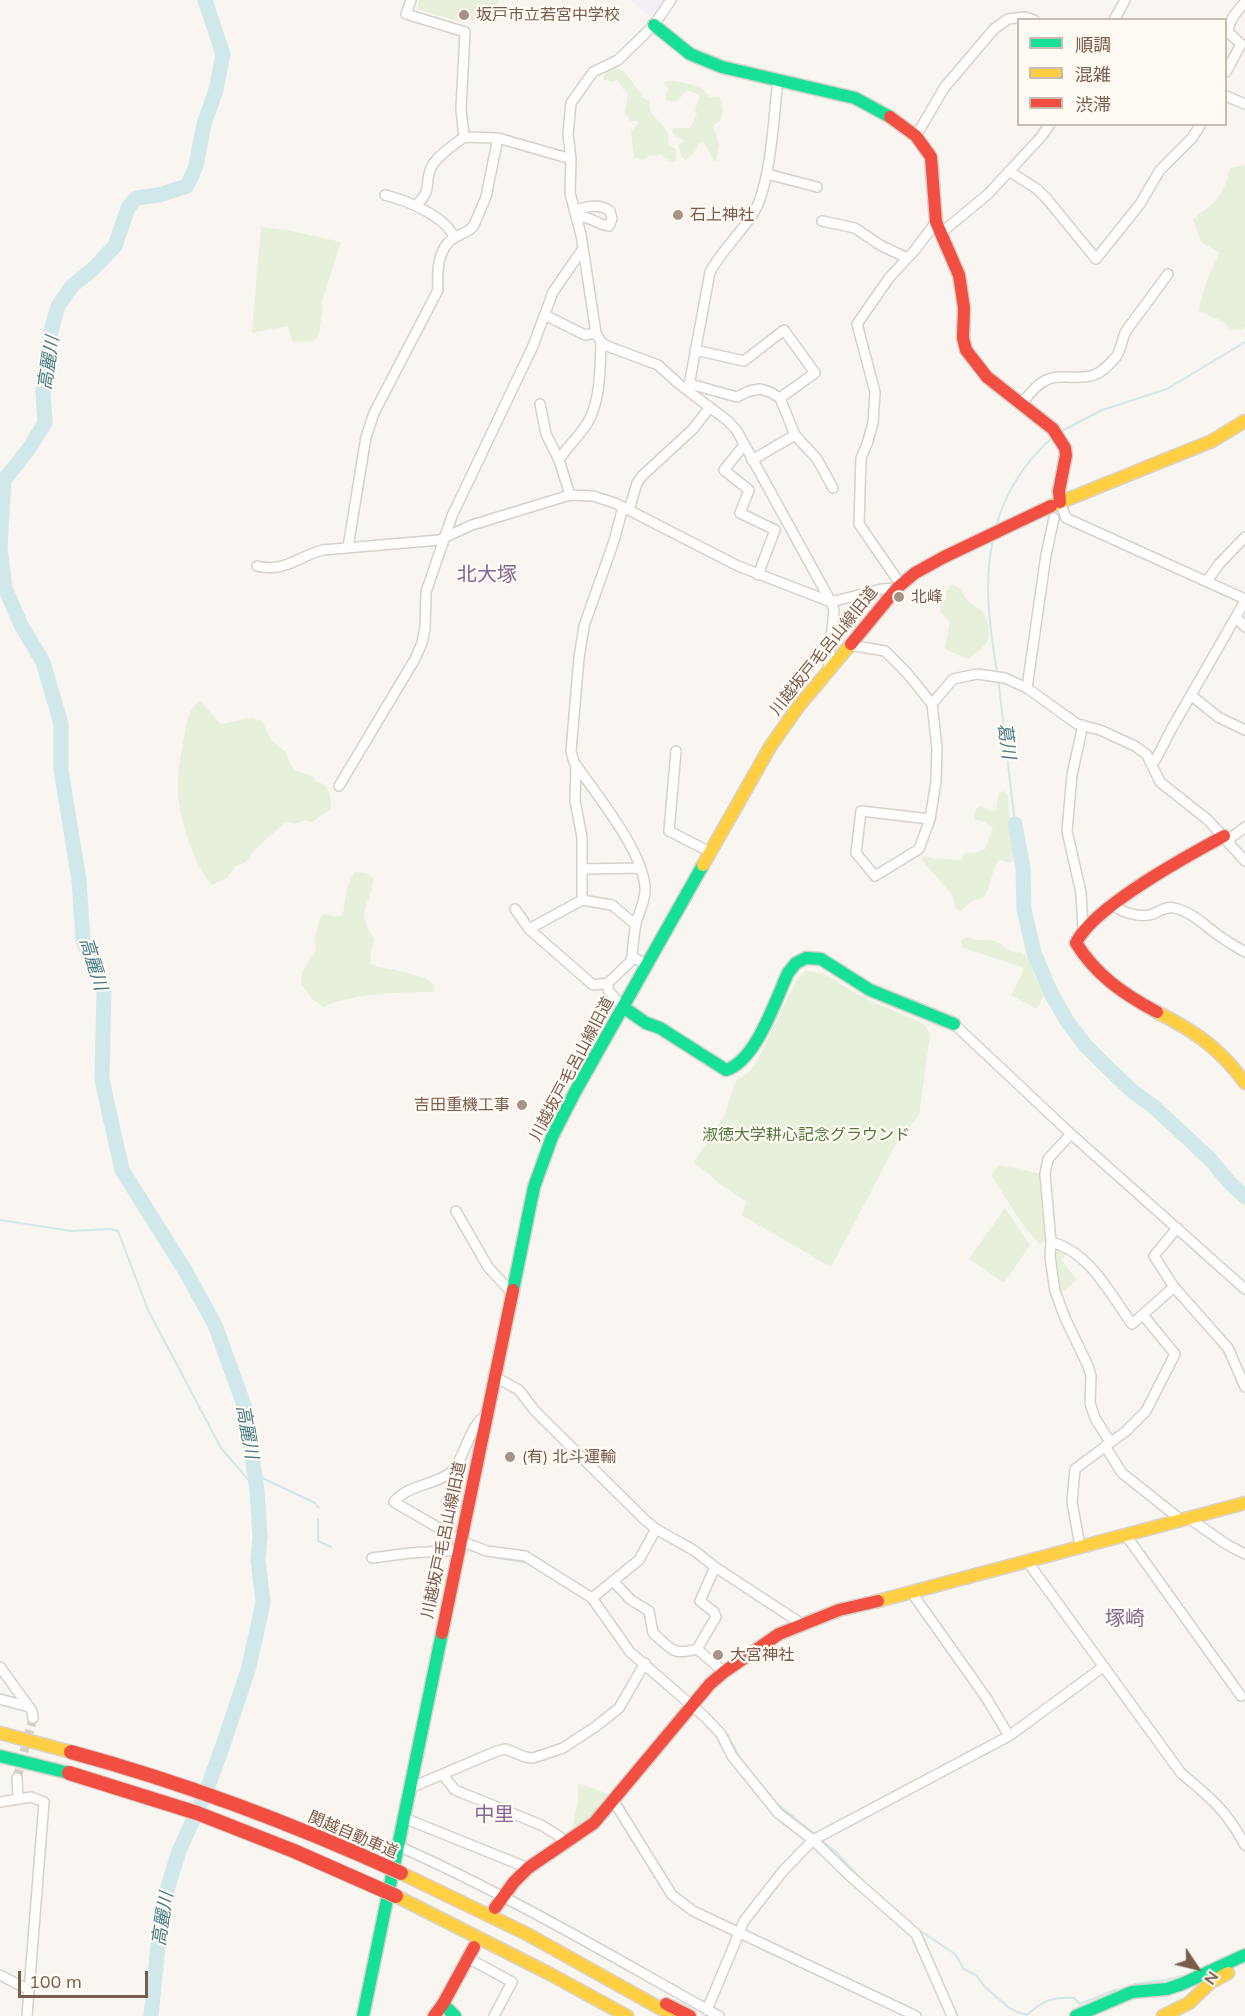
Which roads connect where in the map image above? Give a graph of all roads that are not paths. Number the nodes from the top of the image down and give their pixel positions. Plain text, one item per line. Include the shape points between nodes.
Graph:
1 (411, 0) edge
2 (671, 0) edge
3 (1125, 0) edge
4 (1245, 2) edge
5 (1028, 18) edge
6 (1115, 18) edge
7 (654, 25) junction
8 (1227, 70) edge
9 (778, 79) junction
10 (1227, 96) edge
11 (1245, 104) edge
12 (1049, 126) edge
13 (1200, 126) edge
14 (916, 136) junction
15 (465, 137) junction
16 (498, 138) junction
17 (571, 159) junction
18 (1009, 171) junction
19 (767, 174) junction
20 (817, 187) dead end
21 (385, 195) dead end
22 (416, 205) junction
23 (822, 221) dead end
24 (939, 228) junction
25 (454, 237) junction
26 (582, 250) junction
27 (907, 258) junction
28 (1168, 274) dead end
29 (544, 315) junction
30 (598, 338) junction
31 (695, 350) junction
32 (689, 387) junction
33 (780, 398) junction
34 (540, 404) dead end
35 (1021, 404) junction
36 (710, 407) junction
37 (1245, 421) edge
38 (795, 435) junction
39 (744, 445) junction
40 (559, 460) junction
41 (752, 460) junction
42 (832, 489) dead end
43 (570, 495) junction
44 (1060, 502) junction
45 (626, 508) junction
46 (1054, 518) dead end
47 (1245, 537) edge
48 (444, 539) junction
49 (348, 547) junction
50 (258, 566) dead end
51 (758, 575) junction
52 (1207, 582) junction
53 (899, 587) junction
54 (1245, 600) edge
55 (831, 602) junction
56 (1236, 617) junction
57 (1245, 627) edge
58 (849, 645) junction
59 (828, 670) junction
60 (1027, 688) junction
61 (1191, 695) junction
62 (932, 704) junction
63 (1083, 725) junction
64 (1245, 730) edge
65 (676, 751) dead end
66 (1151, 764) junction
67 (576, 765) junction
68 (339, 786) dead end
69 (930, 819) junction
70 (1245, 827) edge
71 (1225, 838) junction
72 (710, 852) junction
73 (1245, 861) edge
74 (640, 868) junction
75 (582, 869) junction
76 (582, 900) junction
77 (1113, 905) junction
78 (516, 909) dead end
79 (636, 925) junction
80 (529, 929) junction
81 (1083, 931) junction
82 (1245, 952) edge
83 (632, 956) junction
84 (646, 966) junction
85 (608, 983) junction
86 (623, 1007) junction
87 (954, 1024) joint
88 (1245, 1083) edge
89 (1071, 1134) junction
90 (456, 1211) dead end
91 (1177, 1228) junction
92 (1051, 1242) junction
93 (1174, 1287) junction
94 (1245, 1289) edge
95 (512, 1293) junction
96 (1143, 1315) junction
97 (495, 1377) junction
98 (1245, 1387) edge
99 (488, 1413) junction
100 (1108, 1444) junction
101 (1242, 1506) edge
102 (1184, 1518) junction
103 (656, 1529) junction
104 (1125, 1534) junction
105 (460, 1546) junction
106 (1080, 1546) junction
107 (1245, 1554) edge
108 (372, 1558) dead end
109 (1027, 1561) junction
110 (715, 1567) junction
111 (614, 1581) junction
112 (912, 1593) junction
113 (594, 1601) junction
114 (802, 1624) junction
115 (697, 1649) junction
116 (645, 1663) junction
117 (0, 1667) edge
118 (1103, 1667) junction
119 (724, 1672) junction
120 (1245, 1687) edge
121 (0, 1700) edge
122 (693, 1703) junction
123 (29, 1707) junction
124 (33, 1718) tunnel mouth
125 (0, 1733) edge
126 (1009, 1736) junction
127 (0, 1756) edge
128 (443, 1775) junction
129 (17, 1778) tunnel mouth
130 (410, 1788) junction
131 (18, 1798) junction
132 (614, 1800) junction
133 (0, 1802) edge
134 (404, 1818) junction
135 (816, 1838) junction
136 (565, 1845) junction
137 (1245, 1845) edge
138 (398, 1846) junction
139 (528, 1868) junction
140 (499, 1902) junction
141 (739, 1933) junction
142 (471, 1952) joint
143 (1245, 1955) edge
144 (1245, 1965) edge
145 (0, 1975) edge
146 (621, 1986) junction
147 (29, 1990) junction
148 (443, 2004) junction
149 (707, 2010) junction
150 (27, 2016) edge
151 (363, 2016) edge
152 (434, 2016) edge
153 (455, 2016) edge
154 (494, 2016) edge
155 (627, 2016) edge
156 (674, 2016) edge
157 (690, 2016) edge
158 (719, 2016) edge
159 (916, 2016) edge
160 (952, 2016) edge
161 (1076, 2016) edge
162 (1162, 2016) edge

1 - 15 street via 406,14 465,32 461,109
2 - 7 street
3 - 6 street
4 - 8 street via 1228,25 1228,32 1241,44
5 - 14 street via 1008,19 994,29 944,88
7 - 9 main road via 690,54 723,67
7 - 17 street via 618,60 593,72 571,103
9 - 14 main road via 855,98
9 - 19 street
10 - 11 street
12 - 18 street
13 - 18 street via 1160,170 1140,204 1096,259 1047,199
14 - 24 main road via 931,157
15 - 16 street
15 - 22 street via 433,164 427,194
16 - 17 street
16 - 25 street via 486,197 478,216 471,230
17 - 26 street via 570,193
18 - 24 street via 988,194
19 - 20 street
19 - 31 street via 756,210 710,272
21 - 22 street
22 - 25 street
23 - 27 street via 861,231
24 - 27 street
24 - 35 main road via 959,274 966,350 987,377
25 - 49 street via 446,244 437,270 437,293 374,413 366,436
26 - 29 street via 553,292
26 - 30 street
27 - 53 street via 857,324 875,392 873,423 861,458 859,524
28 - 35 street via 1126,331 1121,350 1102,371 1093,377 1047,379
29 - 30 street
29 - 48 street
30 - 32 street via 607,346 658,365
30 - 40 street via 600,372 593,409 589,421
31 - 32 street
31 - 33 street via 744,361 784,330 815,373
32 - 33 street via 737,397 760,389
32 - 36 street
33 - 38 street
34 - 40 street via 546,434
35 - 44 main road via 1055,431 1065,448
36 - 39 street via 737,431
36 - 45 street via 693,429 642,476
37 - 44 main road, 川越坂戸毛呂山線旧道 via 1212,441
38 - 41 street
38 - 42 street via 817,459
39 - 41 street
39 - 51 street via 724,470 749,490 740,513 775,530
40 - 43 street
41 - 55 street
43 - 45 street via 603,499
43 - 48 street via 472,525
44 - 52 street via 1066,518
44 - 53 main road, 川越坂戸毛呂山線旧道 via 935,561
45 - 51 street
45 - 67 street via 584,626 571,751
46 - 60 street
47 - 52 street
48 - 49 street
48 - 68 street via 426,592 422,643
49 - 50 street via 314,552 290,565 268,569
51 - 55 street
52 - 54 street
53 - 55 street
53 - 58 main road, 川越坂戸毛呂山線旧道
54 - 56 street
55 - 59 street via 834,609
56 - 57 street
56 - 61 street
58 - 59 main road, 川越坂戸毛呂山線旧道
58 - 62 street via 885,651
59 - 72 main road, 川越坂戸毛呂山線旧道 via 770,747
60 - 62 street via 1005,678 977,674 953,679
60 - 63 street
61 - 64 street via 1218,717
61 - 66 street
62 - 69 street via 937,748
63 - 66 street via 1135,746
63 - 81 street via 1072,775 1067,831 1081,893
65 - 72 street via 669,831
66 - 71 street via 1160,783
67 - 74 street via 622,832
67 - 75 street via 575,801 582,837
69 - 69 street via 920,849 875,876 856,853 861,810
70 - 71 street
71 - 73 street
71 - 77 main road via 1153,876
72 - 84 main road, 川越坂戸毛呂山線旧道
74 - 75 street
74 - 79 street via 645,891
75 - 76 street
76 - 79 street via 612,904
76 - 80 street
77 - 81 main road
77 - 82 street via 1143,916 1173,907 1187,912
78 - 80 street
79 - 83 street
80 - 85 street via 593,985
81 - 88 main road via 1076,943 1098,973 1122,993 1203,1038 1223,1055
83 - 84 street
83 - 85 street
84 - 86 main road, 川越坂戸毛呂山線旧道
85 - 86 street via 608,990
86 - 87 main road via 726,1070 743,1061 754,1047 788,973 806,958 820,959 870,990
86 - 95 main road, 川越坂戸毛呂山線旧道 via 562,1116 543,1161
87 - 89 street
89 - 91 street
89 - 92 street via 1048,1159 1045,1174
90 - 95 street via 488,1267
91 - 93 street via 1154,1256
91 - 94 street
92 - 96 street via 1063,1245 1090,1267 1132,1324
92 - 100 street via 1055,1291 1088,1366 1090,1403
93 - 96 street
93 - 98 street via 1228,1348
95 - 97 main road, 川越坂戸毛呂山線旧道
96 - 100 street via 1175,1354 1146,1412
97 - 99 main road, 川越坂戸毛呂山線旧道
97 - 103 street via 519,1390 535,1411
99 - 105 main road, 川越坂戸毛呂山線旧道
99 - 105 street via 476,1424 449,1473 394,1502
100 - 102 street via 1122,1473
100 - 106 street via 1075,1469 1072,1502
101 - 102 main road
102 - 104 main road
102 - 107 street
103 - 110 street
103 - 111 street via 639,1560
104 - 106 main road
104 - 120 street via 1241,1696
105 - 108 street
105 - 113 street via 525,1556
105 - 130 main road, 川越坂戸毛呂山線旧道
106 - 109 main road
109 - 112 main road
109 - 118 street
110 - 114 street
110 - 115 street via 700,1601 716,1617
111 - 113 street
111 - 115 street via 649,1611 653,1633 675,1651
112 - 114 main road via 839,1610
112 - 126 street
113 - 116 street via 630,1652
114 - 119 main road via 779,1634
115 - 119 street
116 - 122 street
116 - 128 street via 619,1708 563,1748 533,1758 506,1749
117 - 123 street
118 - 126 street
118 - 137 street via 1181,1773 1222,1809
119 - 122 main road
121 - 123 street
122 - 132 main road
122 - 135 street via 721,1734 732,1756 778,1813
123 - 124 street
125 - 146 main road, 関越自動車道, bridge via 125,1766 237,1804 360,1854 527,1934
126 - 135 street
127 - 155 main road, bridge via 197,1813 294,1851 512,1953
128 - 130 street
128 - 136 street via 454,1791 541,1825 559,1836
129 - 131 street
130 - 134 main road, 川越坂戸毛呂山線旧道
131 - 133 street
131 - 147 street via 44,1802
132 - 136 main road via 594,1823
132 - 141 street via 672,1895 693,1911
134 - 138 main road, 川越坂戸毛呂山線旧道
134 - 139 street
135 - 141 street via 783,1871
135 - 160 street via 849,1875 916,1934
136 - 139 main road
138 - 140 street via 449,1869
138 - 151 main road, 川越坂戸毛呂山線旧道
139 - 140 main road
140 - 149 street
141 - 149 street
141 - 159 street
142 - 148 main road
142 - 154 street via 512,1982
143 - 161 main road via 1182,1984 1132,1992
144 - 162 main road via 1217,1978 1190,2003
145 - 147 street
146 - 156 main road, 関越自動車道
146 - 157 main road via 641,1991
147 - 150 street
148 - 152 main road
148 - 153 main road
149 - 158 street

